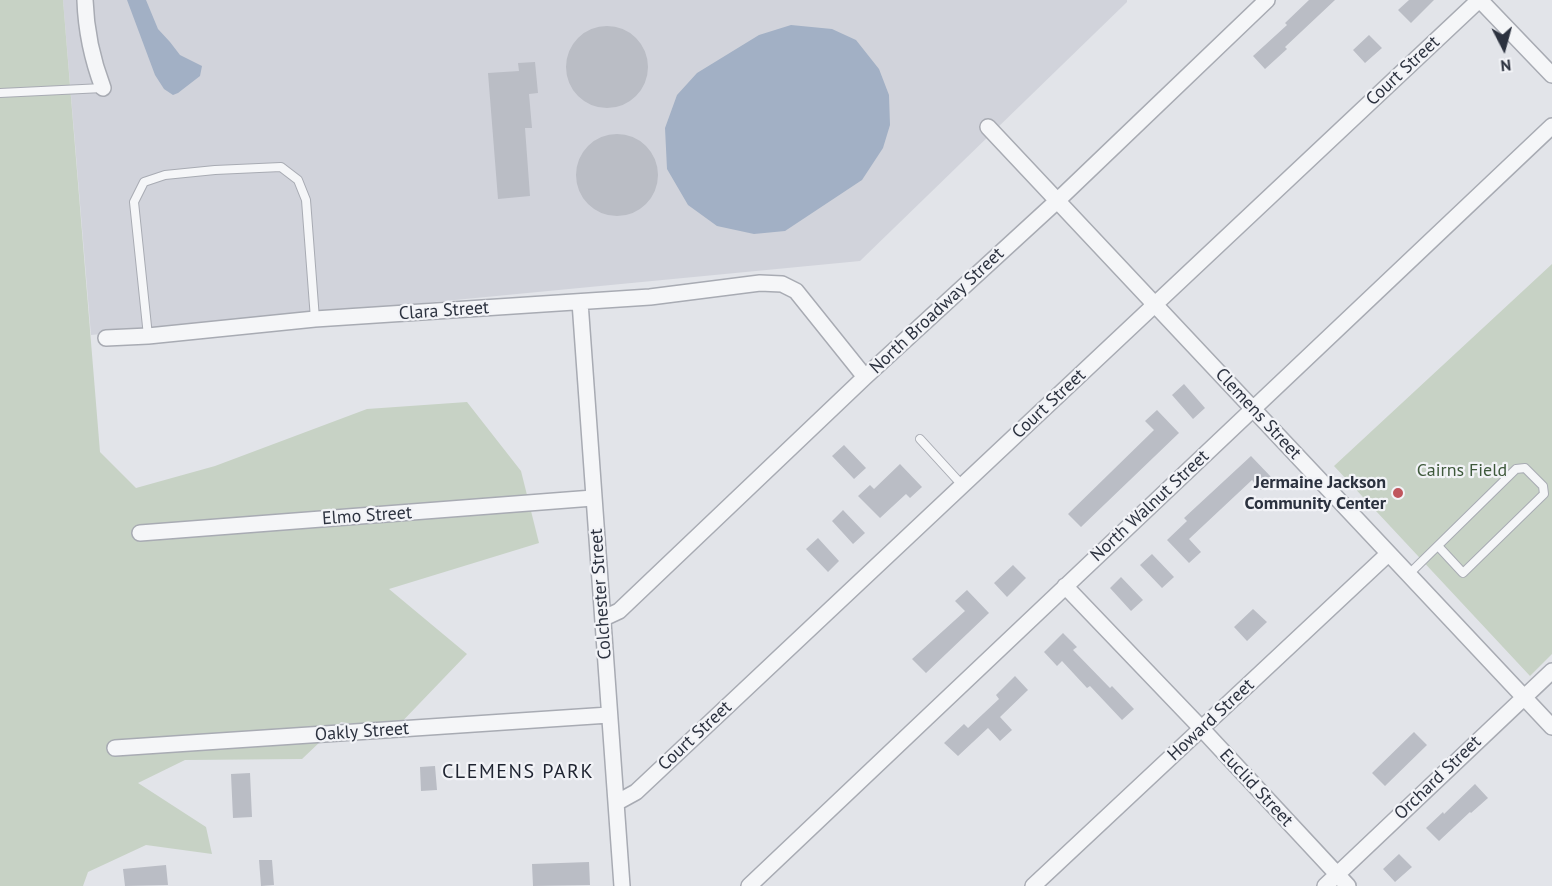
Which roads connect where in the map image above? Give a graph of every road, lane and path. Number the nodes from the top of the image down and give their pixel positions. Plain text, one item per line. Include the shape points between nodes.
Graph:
1 (84, 0) edge
2 (1267, 0) edge
3 (1479, 0) edge
4 (1552, 75) edge
5 (102, 88) joint
6 (0, 93) edge
7 (1552, 126) edge
8 (988, 128) dead end
9 (1056, 201) junction
10 (580, 302) junction
11 (1155, 305) junction
12 (315, 319) junction
13 (148, 336) junction
14 (106, 338) dead end
15 (865, 377) junction
16 (1254, 410) junction
17 (920, 439) dead end
18 (962, 485) junction
19 (593, 498) junction
20 (140, 533) dead end
21 (1438, 546) junction
22 (1388, 554) junction
23 (1408, 575) junction
24 (1065, 586) junction
25 (603, 618) junction
26 (1552, 671) edge
27 (1524, 697) junction
28 (609, 715) junction
29 (1552, 727) edge
30 (1202, 729) junction
31 (115, 748) dead end
32 (616, 803) junction
33 (1337, 874) junction
34 (622, 886) edge
35 (749, 886) edge
36 (1033, 886) edge
37 (1325, 886) edge
38 (1348, 886) edge

1 - 5 street via 90,48
2 - 9 street, North Broadway Street
3 - 4 street
3 - 11 street, Court Street
5 - 6 lane
7 - 16 street, North Walnut Street
8 - 9 street, Clemens Street
9 - 11 street, Clemens Street
9 - 15 street, North Broadway Street
10 - 12 street, Clara Street
10 - 15 street, Clara Street via 782,284 796,291
10 - 19 street, Colchester Street
11 - 16 street, Clemens Street
11 - 18 street, Court Street
12 - 13 street, Clara Street
12 - 13 lane via 306,200 298,180 281,167 165,175 144,182 134,202
13 - 14 street, Clara Street
15 - 25 street, North Broadway Street via 619,611
16 - 22 street, Clemens Street
16 - 24 street, North Walnut Street
17 - 18 lane
18 - 32 street, Court Street via 636,792
19 - 20 street, Elmo Street
19 - 25 street, Colchester Street
21 - 21 lane via 1516,469 1525,468 1543,486 1544,494 1463,573
21 - 23 lane
22 - 23 street, Clemens Street
22 - 30 street, Howard Street
23 - 27 street, Clemens Street
24 - 30 street, Euclid Street
24 - 35 street, North Walnut Street
25 - 28 street, Colchester Street
26 - 27 street, Orchard Street
27 - 29 street, Clemens Street
27 - 33 street, Orchard Street
28 - 31 street, Oakly Street
28 - 32 street, Colchester Street
30 - 33 street, Euclid Street
30 - 36 street, Howard Street
32 - 34 street, Colchester Street
33 - 37 street, Orchard Street
33 - 38 street, Euclid Street

